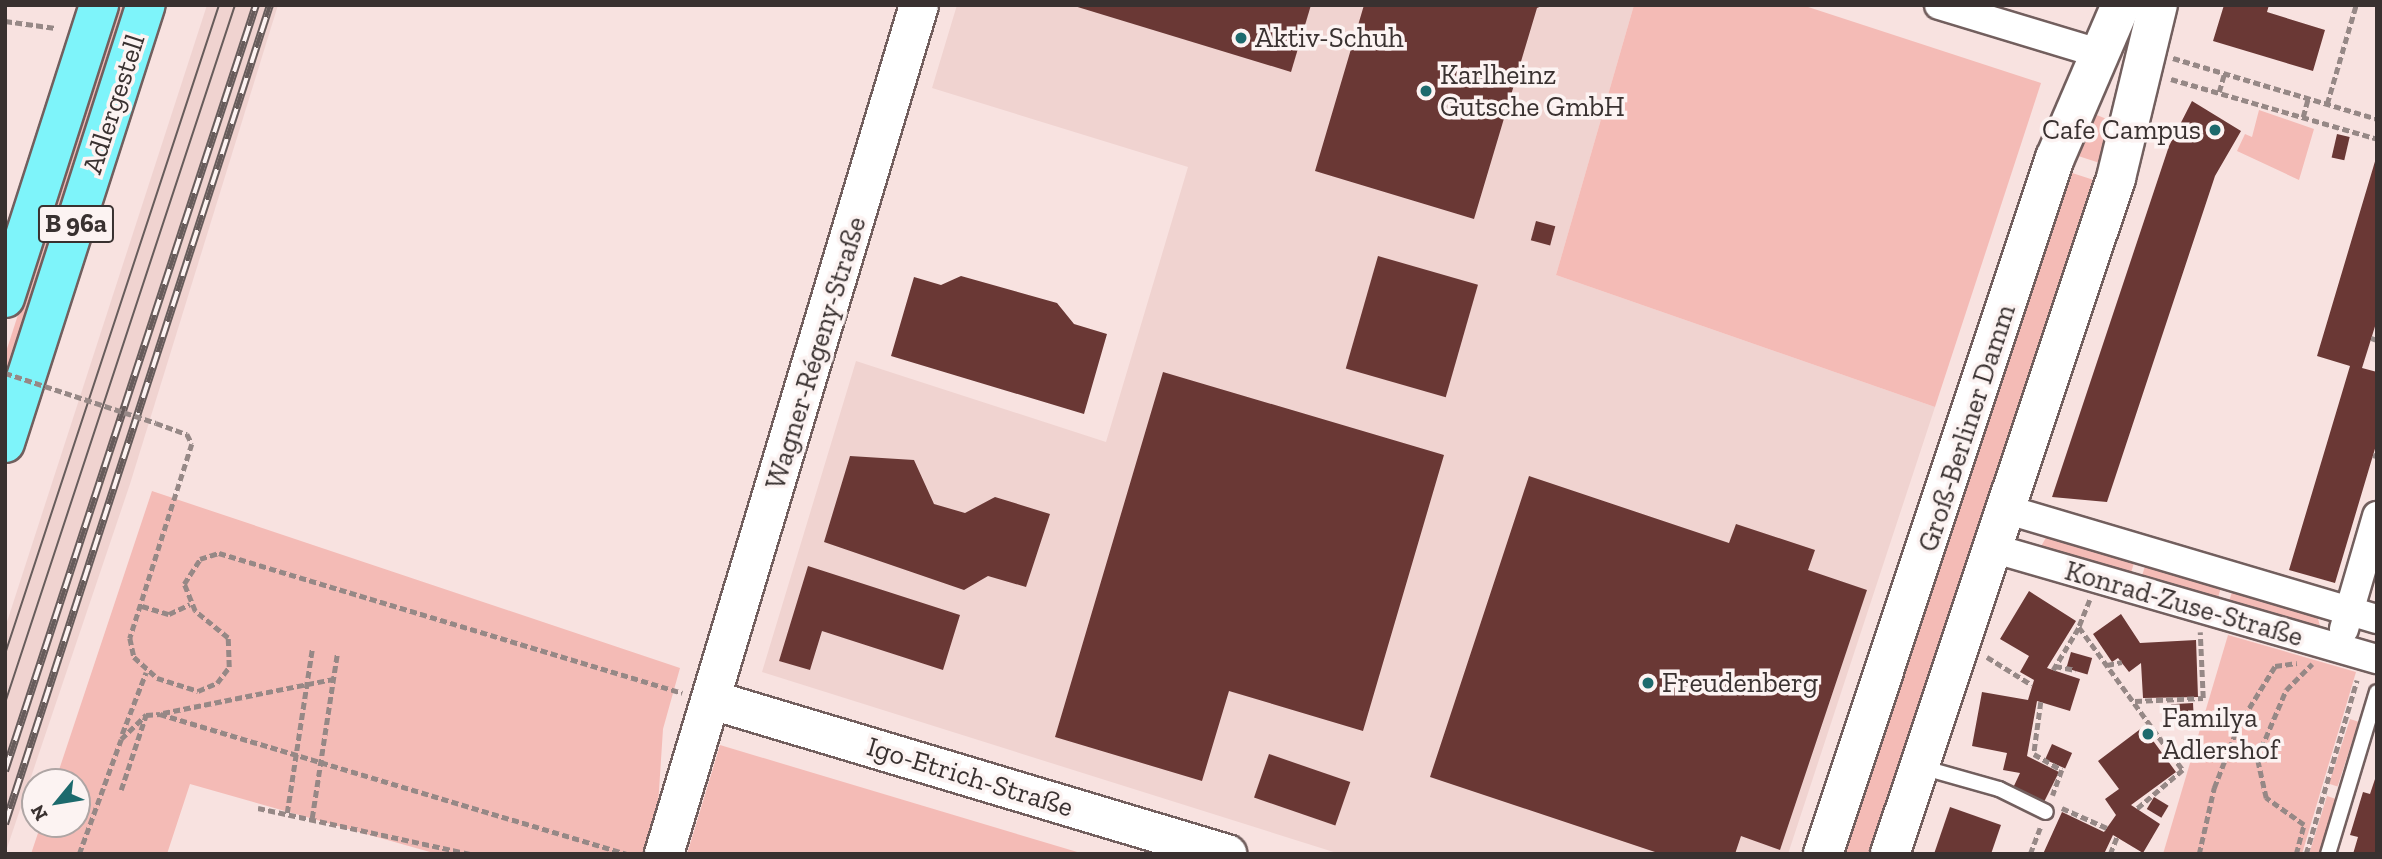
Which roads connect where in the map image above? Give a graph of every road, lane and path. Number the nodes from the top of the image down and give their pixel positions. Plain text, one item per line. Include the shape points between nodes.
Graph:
1 (99, 5) edge
2 (146, 5) edge
3 (919, 5) edge
4 (1939, 5) edge
5 (2121, 5) edge
6 (2158, 5) edge
7 (2356, 5) edge
8 (5, 21) edge
9 (56, 28) dead end
10 (2098, 53) junction
11 (2163, 69) junction
12 (2224, 74) junction
13 (2219, 92) junction
14 (2308, 98) junction
15 (2327, 104) junction
16 (2303, 117) junction
17 (2377, 119) edge
18 (2377, 139) edge
19 (5, 298) edge
20 (5, 373) edge
21 (5, 443) edge
22 (2005, 509) junction
23 (2377, 516) edge
24 (1992, 548) junction
25 (2095, 589) dead end
26 (190, 604) junction
27 (142, 606) junction
28 (2349, 610) junction
29 (2377, 619) edge
30 (2202, 621) dead end
31 (2079, 627) junction
32 (312, 649) dead end
33 (337, 654) dead end
34 (2324, 655) junction
35 (1987, 657) dead end
36 (2122, 662) dead end
37 (2369, 664) edge
38 (2108, 665) junction
39 (2076, 670) dead end
40 (146, 672) junction
41 (333, 679) junction
42 (307, 684) junction
43 (2032, 685) dead end
44 (2377, 692) edge
45 (695, 696) junction
46 (2135, 701) junction
47 (2041, 702) dead end
48 (160, 714) junction
49 (146, 715) junction
50 (2155, 730) junction
51 (2148, 734) dead end
52 (121, 739) junction
53 (296, 755) junction
54 (321, 763) junction
55 (1920, 766) junction
56 (121, 790) dead end
57 (258, 808) dead end
58 (2137, 809) dead end
59 (2046, 812) joint
60 (288, 813) junction
61 (312, 818) junction
62 (2304, 825) junction
63 (2107, 828) dead end
64 (2314, 828) junction
65 (2117, 837) dead end
66 (79, 854) edge
67 (470, 854) edge
68 (627, 854) edge
69 (664, 854) edge
70 (1227, 854) edge
71 (1823, 854) edge
72 (1890, 854) edge
73 (1991, 854) edge
74 (1996, 854) edge
75 (2030, 854) edge
76 (2110, 854) edge
77 (2199, 854) edge
78 (2296, 854) edge
79 (2306, 854) edge
80 (2328, 854) edge

1 - 19 main road, Adlergestell / B 96a
2 - 21 main road, Adlergestell / B 96a
3 - 45 main road, Wagner-Régeny-Straße
4 - 10 street
5 - 10 main road, Groß-Berliner Damm
6 - 11 main road
7 - 15 path
8 - 9 path
10 - 11 main road
10 - 71 main road, Groß-Berliner Damm via 2055,158
11 - 12 path
11 - 13 path
11 - 22 main road via 2116,178
12 - 13 path
12 - 14 path
13 - 16 path
14 - 15 path
14 - 16 path
15 - 17 path
16 - 18 path
20 - 27 path, bridge via 187,434 192,444
22 - 24 main road
22 - 28 street, Konrad-Zuse-Straße
23 - 28 street
24 - 34 street, Konrad-Zuse-Straße
24 - 55 main road
25 - 31 path
26 - 27 path via 169,614
26 - 40 path via 228,638 231,657 225,674 188,691
26 - 45 path via 184,584 193,566 208,555 228,554
27 - 40 path via 130,648
28 - 29 street, Konrad-Zuse-Straße
28 - 34 street
30 - 46 path via 2206,699
31 - 38 path
31 - 39 path via 2054,668
32 - 42 path
33 - 41 path
34 - 37 street, Konrad-Zuse-Straße
34 - 62 path via 2286,690 2257,758 2266,797
34 - 77 path via 2274,666 2260,688 2222,767
35 - 43 path
36 - 38 path
37 - 64 path
38 - 46 path
40 - 52 path
41 - 42 path
41 - 54 path
42 - 48 path
42 - 53 path
44 - 80 lane
45 - 69 main road, Wagner-Régeny-Straße
45 - 70 main road, Igo-Etrich-Straße
46 - 50 path
47 - 63 path via 2034,757 2062,770 2050,803
48 - 49 path
48 - 53 path
49 - 52 path
49 - 56 path
50 - 51 path
50 - 58 path via 2183,770
52 - 66 path
53 - 54 path
53 - 60 path
54 - 61 path
54 - 68 path
55 - 59 lane via 1999,789
55 - 72 main road
57 - 60 path
59 - 75 path
60 - 61 path
61 - 67 path
62 - 64 path
62 - 78 path
64 - 79 path
65 - 76 path
73 - 74 path

